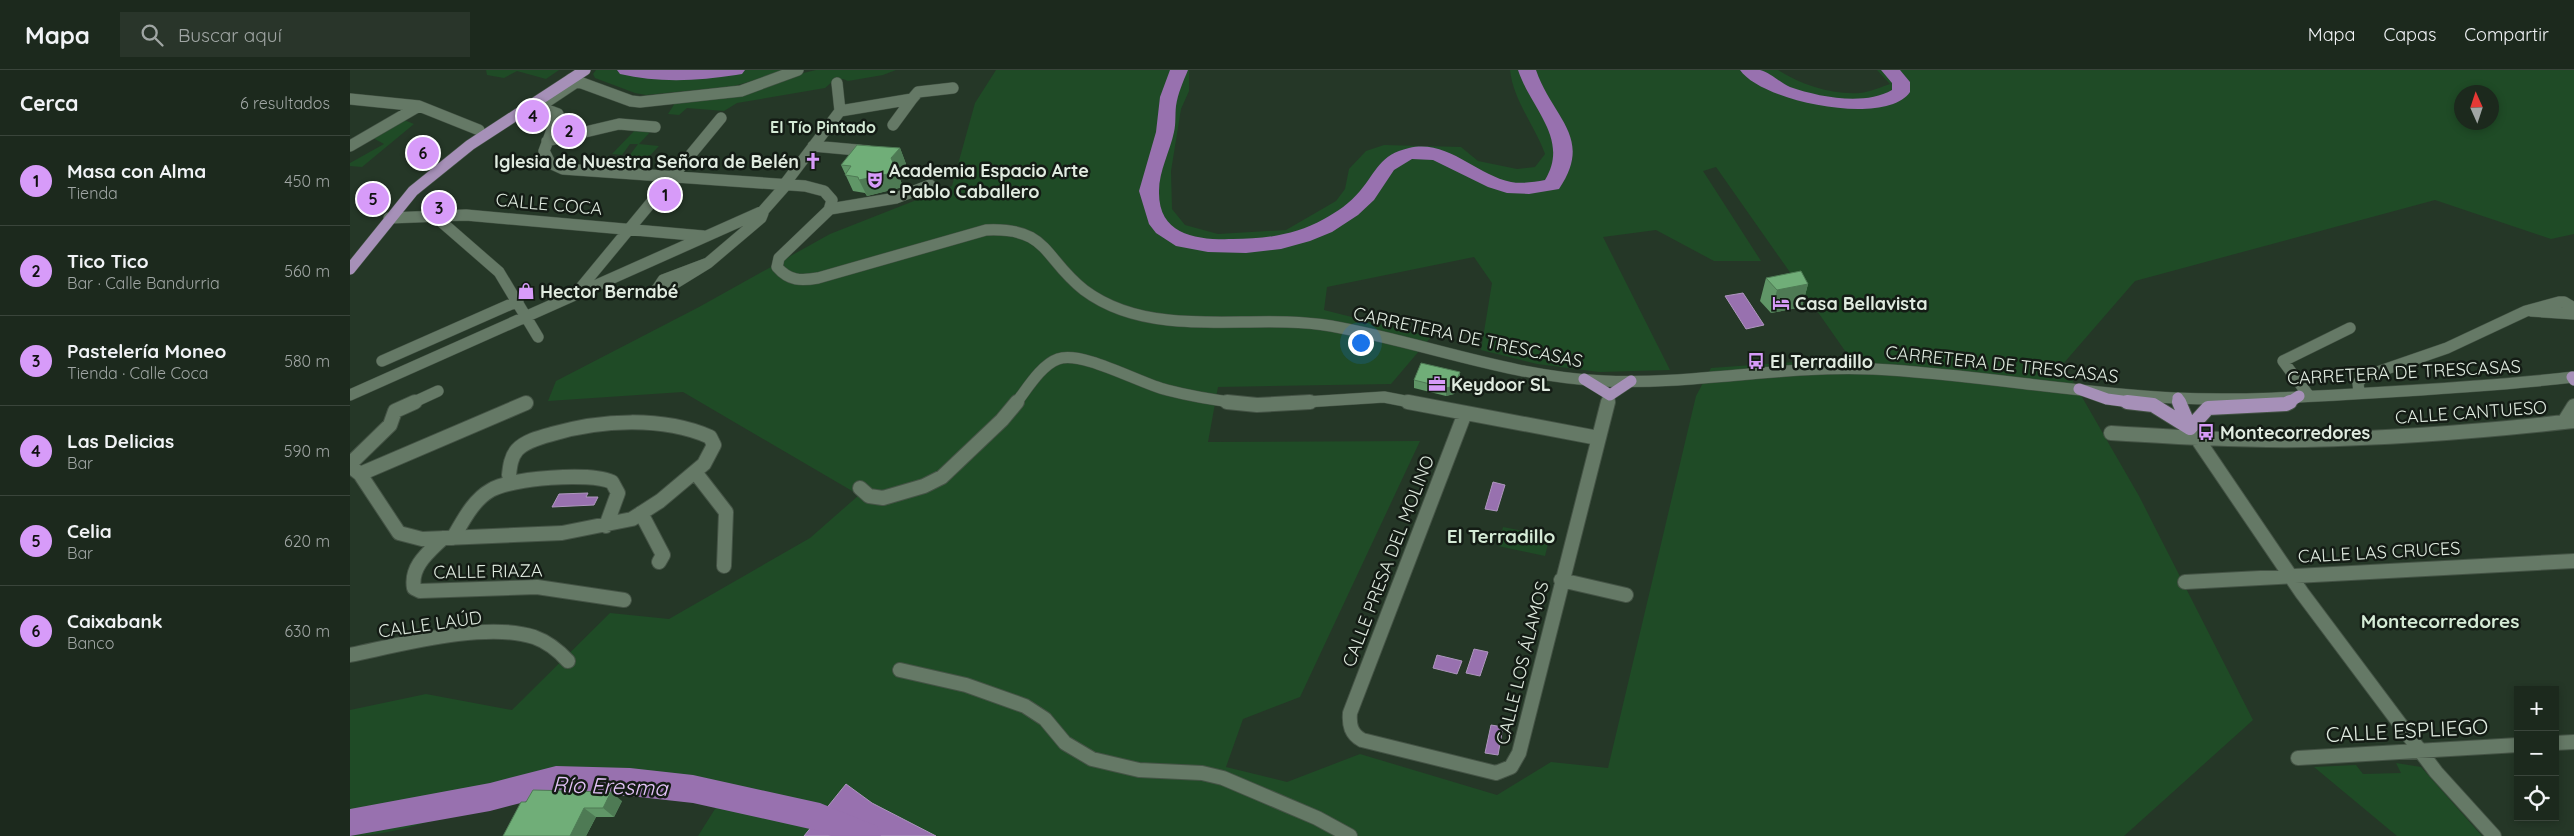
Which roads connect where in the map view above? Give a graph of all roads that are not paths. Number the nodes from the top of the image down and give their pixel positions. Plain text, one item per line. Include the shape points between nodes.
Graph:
1 (585, 70) edge
2 (798, 70) edge
3 (573, 76) edge
4 (837, 83) dead end
5 (953, 88) dead end
6 (350, 99) edge
7 (912, 99) junction
8 (531, 104) junction
9 (545, 104) junction
10 (419, 106) junction
11 (840, 111) junction
12 (506, 112) junction
13 (722, 118) dead end
14 (893, 125) dead end
15 (500, 126) junction
16 (655, 127) dead end
17 (478, 130) junction
18 (547, 141) junction
19 (350, 146) edge
20 (813, 146) junction
21 (878, 152) edge
22 (671, 177) junction
23 (785, 185) junction
24 (930, 185) dead end
25 (413, 191) junction
26 (830, 210) junction
27 (763, 211) junction
28 (390, 218) junction
29 (437, 218) junction
30 (628, 228) junction
31 (706, 236) junction
32 (350, 255) edge
33 (708, 263) dead end
34 (350, 269) edge
35 (576, 294) junction
36 (518, 301) junction
37 (2574, 308) edge
38 (2526, 311) junction
39 (2574, 314) edge
40 (527, 316) junction
41 (2350, 328) dead end
42 (538, 337) dead end
43 (382, 361) dead end
44 (2573, 378) edge
45 (1584, 379) junction
46 (1631, 381) junction
47 (2079, 390) junction
48 (438, 391) dead end
49 (2359, 393) junction
50 (350, 394) edge
51 (1610, 395) junction
52 (2304, 396) junction
53 (2178, 398) junction
54 (526, 403) dead end
55 (2574, 406) edge
56 (1465, 413) junction
57 (2569, 422) edge
58 (2111, 433) dead end
59 (2193, 433) junction
60 (1598, 438) junction
61 (353, 468) edge
62 (695, 472) junction
63 (509, 474) dead end
64 (860, 488) dead end
65 (640, 513) junction
66 (606, 526) junction
67 (448, 538) junction
68 (658, 562) dead end
69 (2574, 562) edge
70 (724, 566) dead end
71 (2290, 576) junction
72 (1562, 580) junction
73 (2185, 582) dead end
74 (1626, 595) dead end
75 (624, 600) dead end
76 (350, 655) edge
77 (568, 661) dead end
78 (900, 670) dead end
79 (1349, 724) joint
80 (2574, 742) edge
81 (2559, 743) edge
82 (2514, 744) edge
83 (2418, 749) junction
84 (2298, 758) dead end
85 (1350, 836) edge
86 (2494, 836) edge

1 - 3 main road
2 - 3 street via 730,93 640,102
3 - 8 main road
3 - 9 street
3 - 12 main road
4 - 11 street
5 - 7 street via 918,92
6 - 10 street
7 - 11 street
7 - 14 street
8 - 9 street
8 - 12 main road
8 - 15 main road
9 - 18 street via 558,116
10 - 17 street
10 - 19 street
11 - 20 street
12 - 17 main road
13 - 22 street
15 - 17 main road
15 - 25 main road
16 - 18 street via 618,124
17 - 25 main road via 477,136 436,166
17 - 32 main road via 414,180
18 - 22 street via 544,151 547,159 563,169
20 - 21 street
20 - 23 street
22 - 23 street
22 - 30 street
23 - 26 street via 824,191 832,200
23 - 27 street
24 - 26 street via 896,198
25 - 28 main road
26 - 45 street, CARRETERA DE TRESCASAS via 780,255 777,264 782,274 801,280 818,278 986,230 1015,229 1036,237 1086,291 1113,308 1135,314 1182,321 1328,325 1510,367
27 - 31 street
27 - 33 street via 762,217
28 - 29 street, CALLE COCA
28 - 34 main road
29 - 30 street, CALLE COCA via 466,215
29 - 36 street via 492,265
30 - 31 street, CALLE COCA
30 - 35 street
31 - 35 street
35 - 40 street
36 - 40 street
36 - 43 street
37 - 38 street via 2559,302
38 - 39 street
38 - 49 street via 2448,348 2363,377 2358,383
40 - 42 street
40 - 50 street
41 - 52 street via 2283,360
44 - 49 street, CARRETERA DE TRESCASAS
45 - 46 street, CARRETERA DE TRESCASAS
45 - 51 main road
46 - 47 street, CARRETERA DE TRESCASAS via 1844,368 1903,371
46 - 51 main road
47 - 53 street, CARRETERA DE TRESCASAS
47 - 59 main road via 2107,399 2153,405
48 - 61 street via 395,411 390,425
49 - 52 street, CARRETERA DE TRESCASAS
51 - 60 street, CALLE LOS ÁLAMOS
52 - 53 street, CARRETERA DE TRESCASAS
52 - 59 main road via 2278,404 2208,408
53 - 59 main road
54 - 61 street
55 - 57 street, CALLE CANTUESO
56 - 60 street
56 - 64 street via 1384,397 1257,405 1212,400 1165,390 1083,359 1067,357 1057,359 1046,368 1002,420 942,477 883,498 869,496
56 - 79 street, CALLE PRESA DEL MOLINO via 1350,713
57 - 59 street, CALLE CANTUESO via 2439,434 2304,440
58 - 59 street, CALLE CANTUESO
59 - 71 street
60 - 72 street, CALLE LOS ÁLAMOS
61 - 67 street, CALLE RIAZA via 399,533 422,539
62 - 63 street, CALLE RIAZA via 712,451 712,440 706,434 606,422 522,445 511,462
62 - 65 street, CALLE RIAZA
62 - 70 street via 726,512
65 - 66 street, CALLE RIAZA via 632,519
65 - 68 street via 663,555
66 - 67 street, CALLE RIAZA via 562,533
66 - 67 street, CALLE RIAZA via 618,493 608,481 515,482 495,488 480,500
67 - 75 street, CALLE RIAZA via 415,570 412,578 414,588 420,591 561,588
69 - 71 street, CALLE LAS CRUCES
71 - 73 street, CALLE LAS CRUCES
71 - 83 street
72 - 74 street
72 - 79 street, CALLE LOS ÁLAMOS via 1519,753 1511,767 1503,772 1488,772 1362,740 1352,734
76 - 77 street, CALLE LAÚD via 461,635 505,633 532,637 550,644
78 - 85 street via 966,685 1026,706 1044,719 1065,743 1092,759 1139,770 1202,773 1223,778 1317,818
80 - 81 street
82 - 83 street, CALLE ESPLIEGO
83 - 84 street, CALLE ESPLIEGO
83 - 86 street

